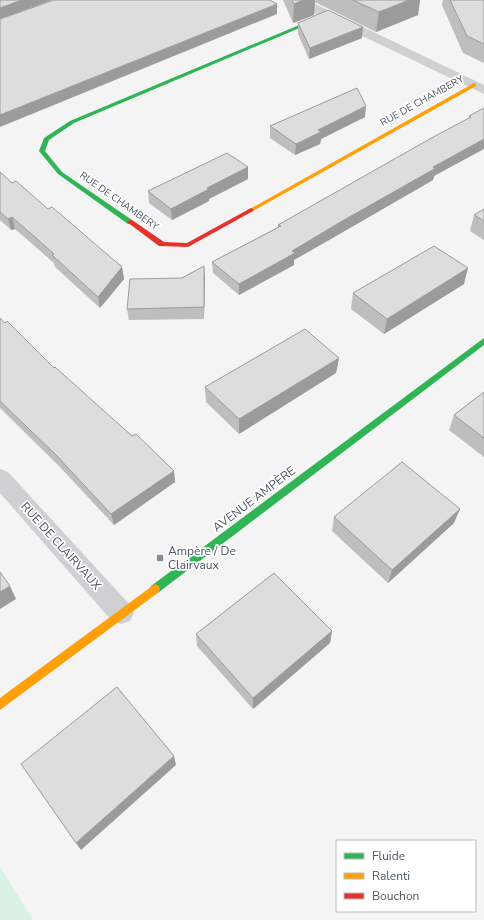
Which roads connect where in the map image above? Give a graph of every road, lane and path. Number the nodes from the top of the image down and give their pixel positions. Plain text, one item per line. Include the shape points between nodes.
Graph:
1 (297, 0) edge
2 (326, 15) junction
3 (479, 87) edge
4 (484, 341) edge
5 (0, 478) edge
6 (121, 613) junction
7 (0, 705) edge

1 - 2 street
2 - 3 street
2 - 3 street, RUE DE CHAMBERY via 72,122 46,139 42,151 60,173 162,244 188,244
4 - 6 street, AVENUE AMPÈRE
5 - 6 street, RUE DE CLAIRVAUX
6 - 7 street, AVENUE AMPÈRE

